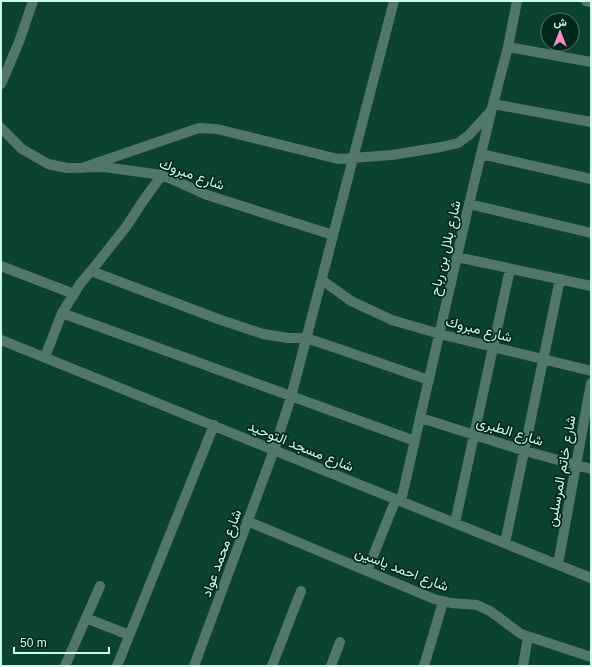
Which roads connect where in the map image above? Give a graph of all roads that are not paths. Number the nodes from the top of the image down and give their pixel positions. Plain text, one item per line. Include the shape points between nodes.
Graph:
1 (33, 1) edge
2 (394, 1) edge
3 (517, 1) edge
4 (586, 1) edge
5 (591, 2) edge
6 (508, 47) junction
7 (591, 62) edge
8 (1, 84) edge
9 (492, 106) junction
10 (591, 122) edge
11 (1, 128) edge
12 (481, 154) junction
13 (354, 157) junction
14 (82, 168) junction
15 (162, 175) junction
16 (591, 178) edge
17 (469, 204) junction
18 (591, 233) edge
19 (333, 235) junction
20 (457, 257) junction
21 (1, 266) edge
22 (510, 269) junction
23 (92, 272) junction
24 (322, 280) junction
25 (560, 280) junction
26 (591, 286) edge
27 (74, 294) junction
28 (62, 313) junction
29 (440, 334) junction
30 (306, 338) junction
31 (1, 340) edge
32 (493, 347) junction
33 (45, 357) junction
34 (543, 360) junction
35 (591, 371) edge
36 (429, 380) junction
37 (590, 389) edge
38 (291, 397) junction
39 (421, 418) junction
40 (214, 425) junction
41 (474, 435) junction
42 (415, 441) junction
43 (274, 450) junction
44 (525, 451) junction
45 (576, 465) junction
46 (591, 469) edge
47 (399, 500) junction
48 (247, 521) junction
49 (456, 523) junction
50 (505, 543) junction
51 (558, 564) junction
52 (367, 571) junction
53 (591, 578) edge
54 (100, 586) dead end
55 (301, 591) dead end
56 (443, 602) junction
57 (86, 618) junction
58 (129, 635) junction
59 (528, 637) junction
60 (340, 642) dead end
61 (591, 656) edge
62 (65, 666) edge
63 (117, 666) edge
64 (194, 666) edge
65 (272, 666) edge
66 (331, 666) edge
67 (424, 666) edge
68 (523, 666) edge

1 - 8 street
2 - 13 street, شارع محمد عواد
3 - 6 street, شارع بلال بن رباح
4 - 5 street
6 - 7 street
6 - 9 street, شارع بلال بن رباح
9 - 10 street
9 - 12 street, شارع بلال بن رباح
9 - 13 street via 469,135 458,143 392,155
11 - 14 street, شارع مبروك via 22,149 48,164
12 - 16 street
12 - 17 street, شارع بلال بن رباح
13 - 14 street via 338,159 217,129 199,128
13 - 19 street, شارع محمد عواد
14 - 15 street, شارع مبروك via 104,167
15 - 19 street, شارع مبروك via 206,195
15 - 23 street
17 - 18 street
17 - 20 street, شارع بلال بن رباح
19 - 24 street, شارع محمد عواد
20 - 22 street
20 - 29 street, شارع بلال بن رباح
21 - 27 street
22 - 25 street
22 - 32 street
23 - 27 street
23 - 30 street via 263,334
24 - 29 street, شارع مبروك via 351,301 392,320
24 - 30 street, شارع محمد عواد
25 - 26 street
25 - 34 street
27 - 28 street
28 - 33 street
28 - 38 street
29 - 32 street, شارع مبروك
29 - 36 street, شارع بلال بن رباح
30 - 36 street
30 - 38 street, شارع محمد عواد
31 - 33 street, شارع مسجد التوحيد
32 - 34 street, شارع مبروك
32 - 41 street
33 - 40 street, شارع مسجد التوحيد
34 - 35 street, شارع مبروك
34 - 44 street
36 - 39 street, شارع بلال بن رباح
37 - 45 street, شارع خاتم المرسلين
38 - 42 street
38 - 43 street, شارع محمد عواد
39 - 41 street, شارع الطبرى
39 - 42 street, شارع بلال بن رباح
40 - 43 street, شارع مسجد التوحيد
40 - 58 street
41 - 44 street, شارع الطبرى
41 - 49 street
42 - 47 street, شارع بلال بن رباح
43 - 47 street, شارع مسجد التوحيد
43 - 48 street, شارع محمد عواد
44 - 45 street, شارع الطبرى
44 - 50 street
45 - 46 street, شارع الطبرى
45 - 51 street, شارع خاتم المرسلين
47 - 49 street, شارع مسجد التوحيد
47 - 52 street, شارع بلال بن رباح
48 - 52 street, شارع احمد ياسين
48 - 64 street, شارع محمد عواد
49 - 50 street, شارع مسجد التوحيد
50 - 51 street, شارع مسجد التوحيد
51 - 53 street, شارع مسجد التوحيد
52 - 56 street, شارع احمد ياسين
54 - 57 street
55 - 65 street
56 - 59 street, شارع احمد ياسين via 477,605
56 - 67 street
57 - 58 street
57 - 62 street
58 - 63 street
59 - 61 street, شارع احمد ياسين
59 - 68 street
60 - 66 street

